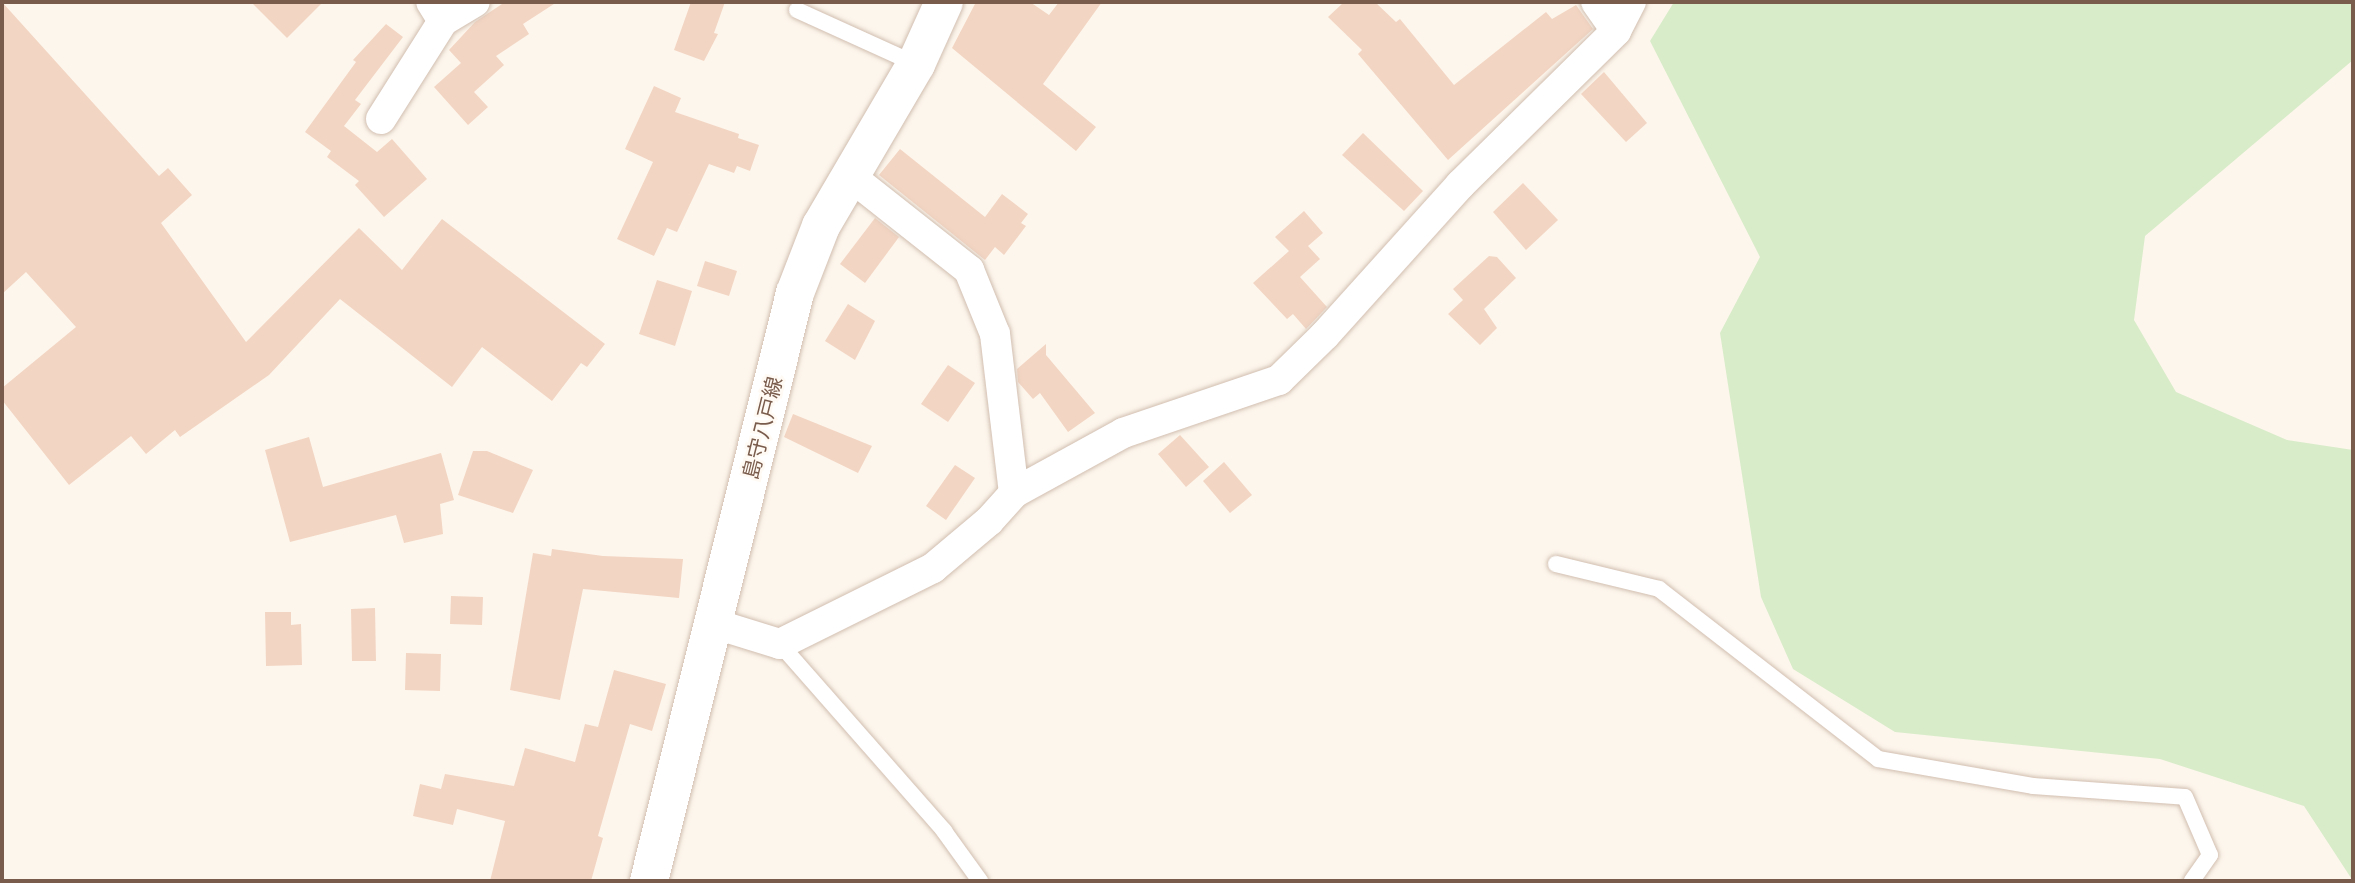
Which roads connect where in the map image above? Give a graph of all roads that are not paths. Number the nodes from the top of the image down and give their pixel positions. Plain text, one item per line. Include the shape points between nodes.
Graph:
1 (475, 2) edge
2 (944, 2) edge
3 (1596, 2) edge
4 (1631, 2) edge
5 (797, 10) dead end
6 (437, 12) edge
7 (1616, 31) junction
8 (916, 64) junction
9 (381, 120) dead end
10 (850, 176) junction
11 (1014, 493) junction
12 (1556, 564) dead end
13 (712, 623) junction
14 (780, 644) junction
15 (649, 881) edge
16 (979, 881) edge
17 (2192, 881) edge

1 - 6 street
2 - 8 main road, 島守八戸線
3 - 7 street
4 - 7 street
5 - 8 lane
6 - 9 street
7 - 11 street via 1460,185 1279,380 1123,433
8 - 10 main road, 島守八戸線
10 - 11 street via 969,270 995,334
10 - 13 main road, 島守八戸線 via 821,226 795,293
11 - 14 street via 989,521 933,568
12 - 17 lane via 1658,589 1878,760 2033,786 2185,797 2210,855
13 - 14 street
13 - 15 main road, 島守八戸線
14 - 16 lane via 944,831

